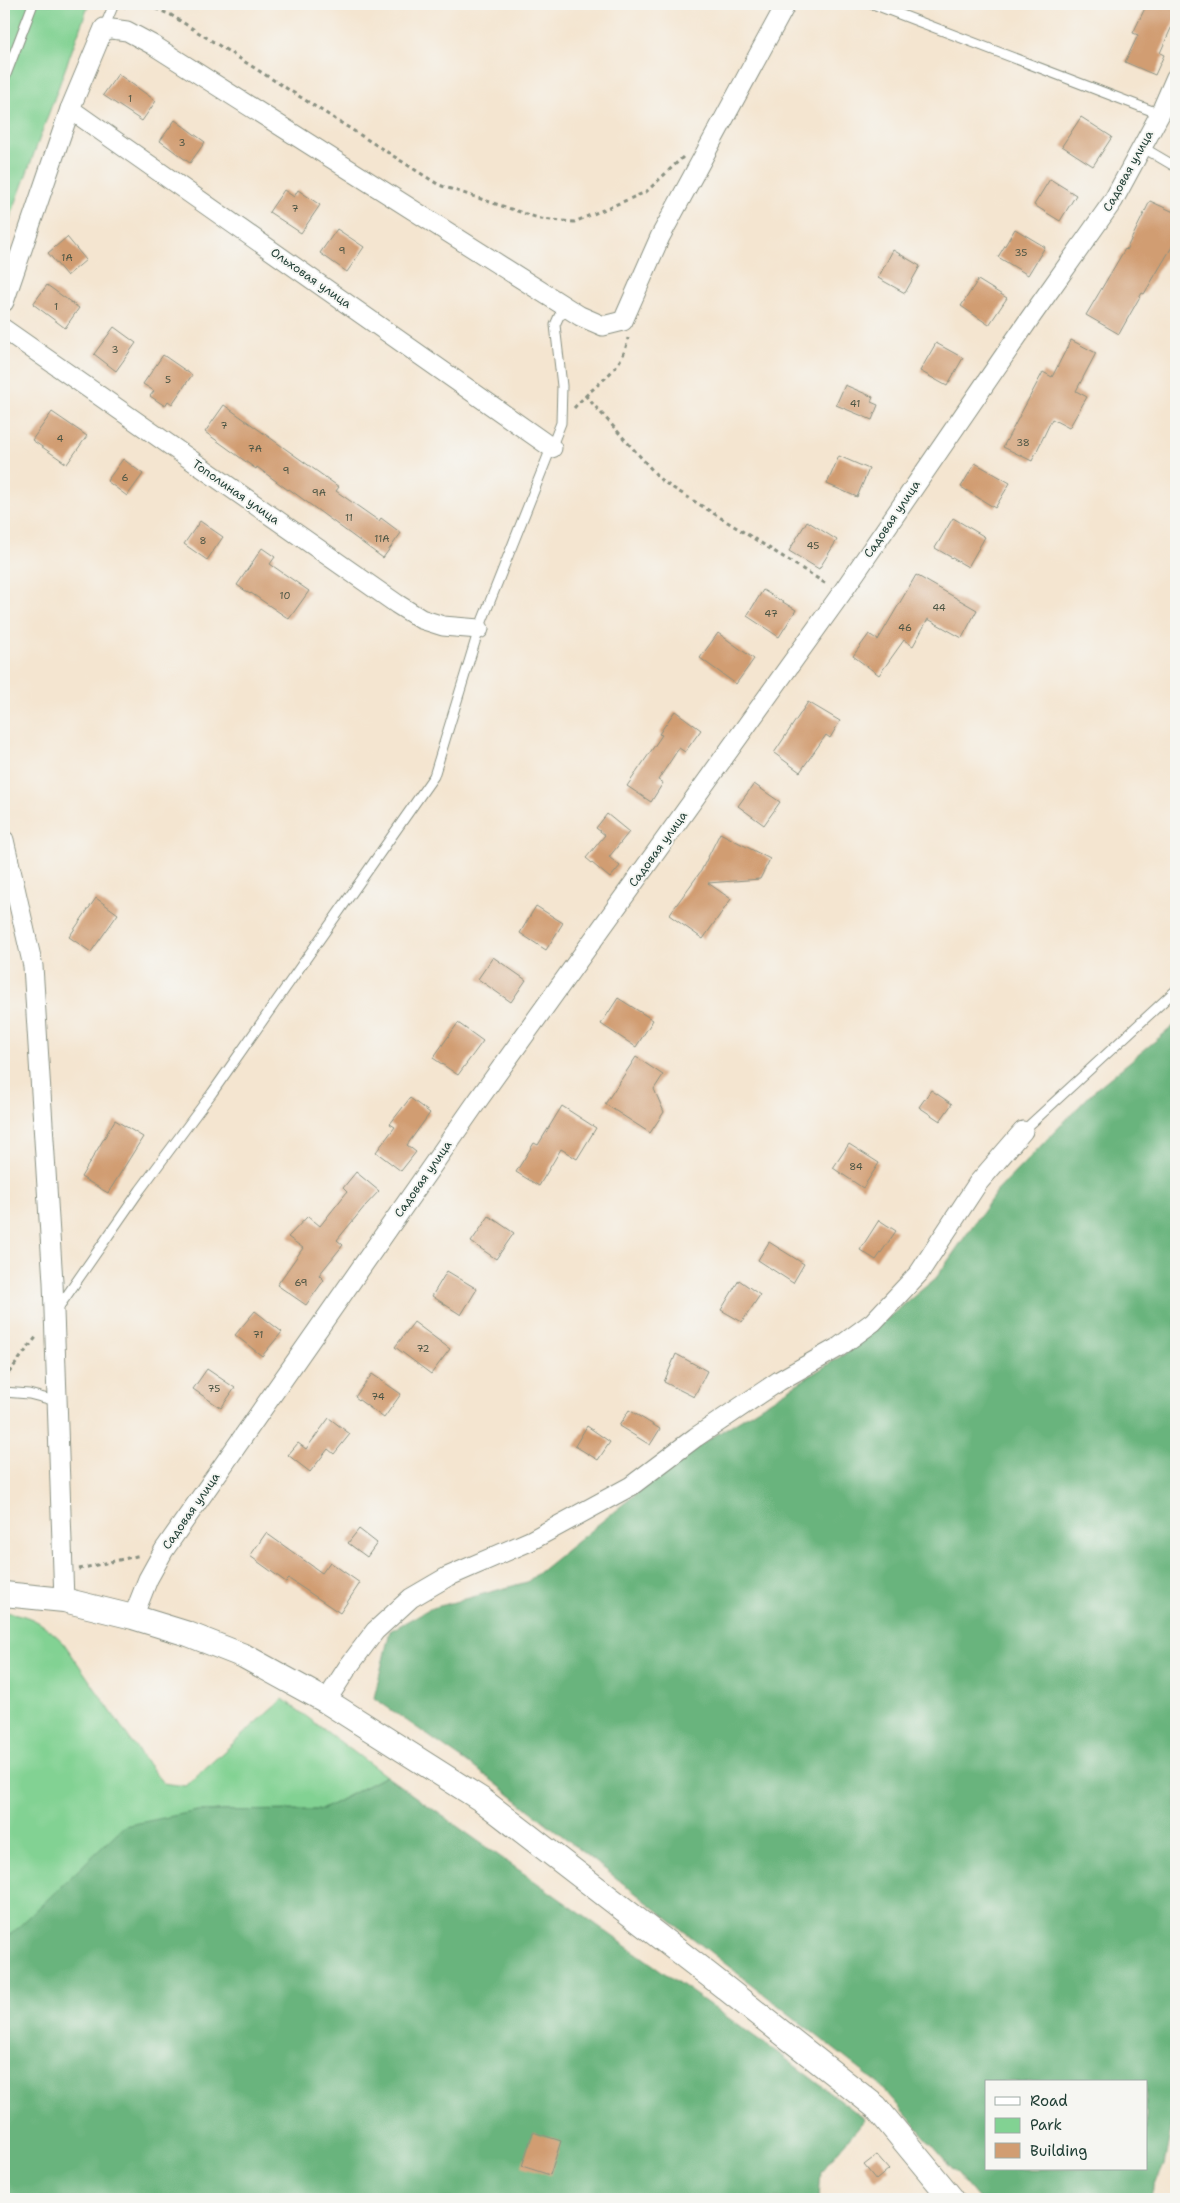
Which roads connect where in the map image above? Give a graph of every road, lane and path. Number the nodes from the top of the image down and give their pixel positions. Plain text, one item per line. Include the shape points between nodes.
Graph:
1 (33, 4) edge
2 (786, 4) edge
3 (872, 4) edge
4 (110, 15) edge
5 (1176, 77) edge
6 (4, 80) edge
7 (70, 109) junction
8 (1160, 114) junction
9 (1142, 147) junction
10 (687, 154) dead end
11 (1176, 167) edge
12 (4, 302) edge
13 (570, 310) junction
14 (623, 321) junction
15 (4, 329) edge
16 (585, 395) junction
17 (561, 423) junction
18 (552, 448) junction
19 (841, 594) junction
20 (479, 629) junction
21 (4, 840) edge
22 (1176, 990) edge
23 (1022, 1131) joint
24 (53, 1316) junction
25 (4, 1379) edge
26 (4, 1392) edge
27 (56, 1401) junction
28 (164, 1550) junction
29 (63, 1572) junction
30 (4, 1594) edge
31 (64, 1600) junction
32 (133, 1616) junction
33 (326, 1701) junction
34 (952, 2199) edge

1 - 6 lane
2 - 14 street via 660,237
3 - 8 lane
4 - 7 street
4 - 10 path via 131,5 148,6 171,15 438,185 541,219 574,222 646,192
4 - 13 street via 126,31 154,45
5 - 8 street, Садовая улица
7 - 12 street
7 - 18 street, Ольховая улица
8 - 9 street, Садовая улица
9 - 11 lane
9 - 19 street, Садовая улица via 1113,201
13 - 14 street via 602,326
13 - 17 lane via 559,316 555,325 562,386
14 - 16 path via 628,337 626,351 613,372
15 - 20 street, Тополиная улица via 396,604 421,619 443,626
16 - 17 path
16 - 19 path via 662,481
17 - 18 lane
18 - 20 lane
19 - 28 street, Садовая улица via 482,1095
20 - 24 lane via 434,776
21 - 24 street via 33,966
22 - 23 lane
23 - 33 street via 978,1184 919,1274 873,1322 839,1347 779,1381 696,1436 631,1486 530,1541 447,1577 411,1598 375,1631
24 - 25 path
24 - 27 street
26 - 27 lane
27 - 29 street
28 - 29 path
28 - 32 street, Садовая улица
29 - 31 street
30 - 31 street
31 - 32 street
32 - 33 street via 244,1656
33 - 34 street via 482,1800 876,2107

